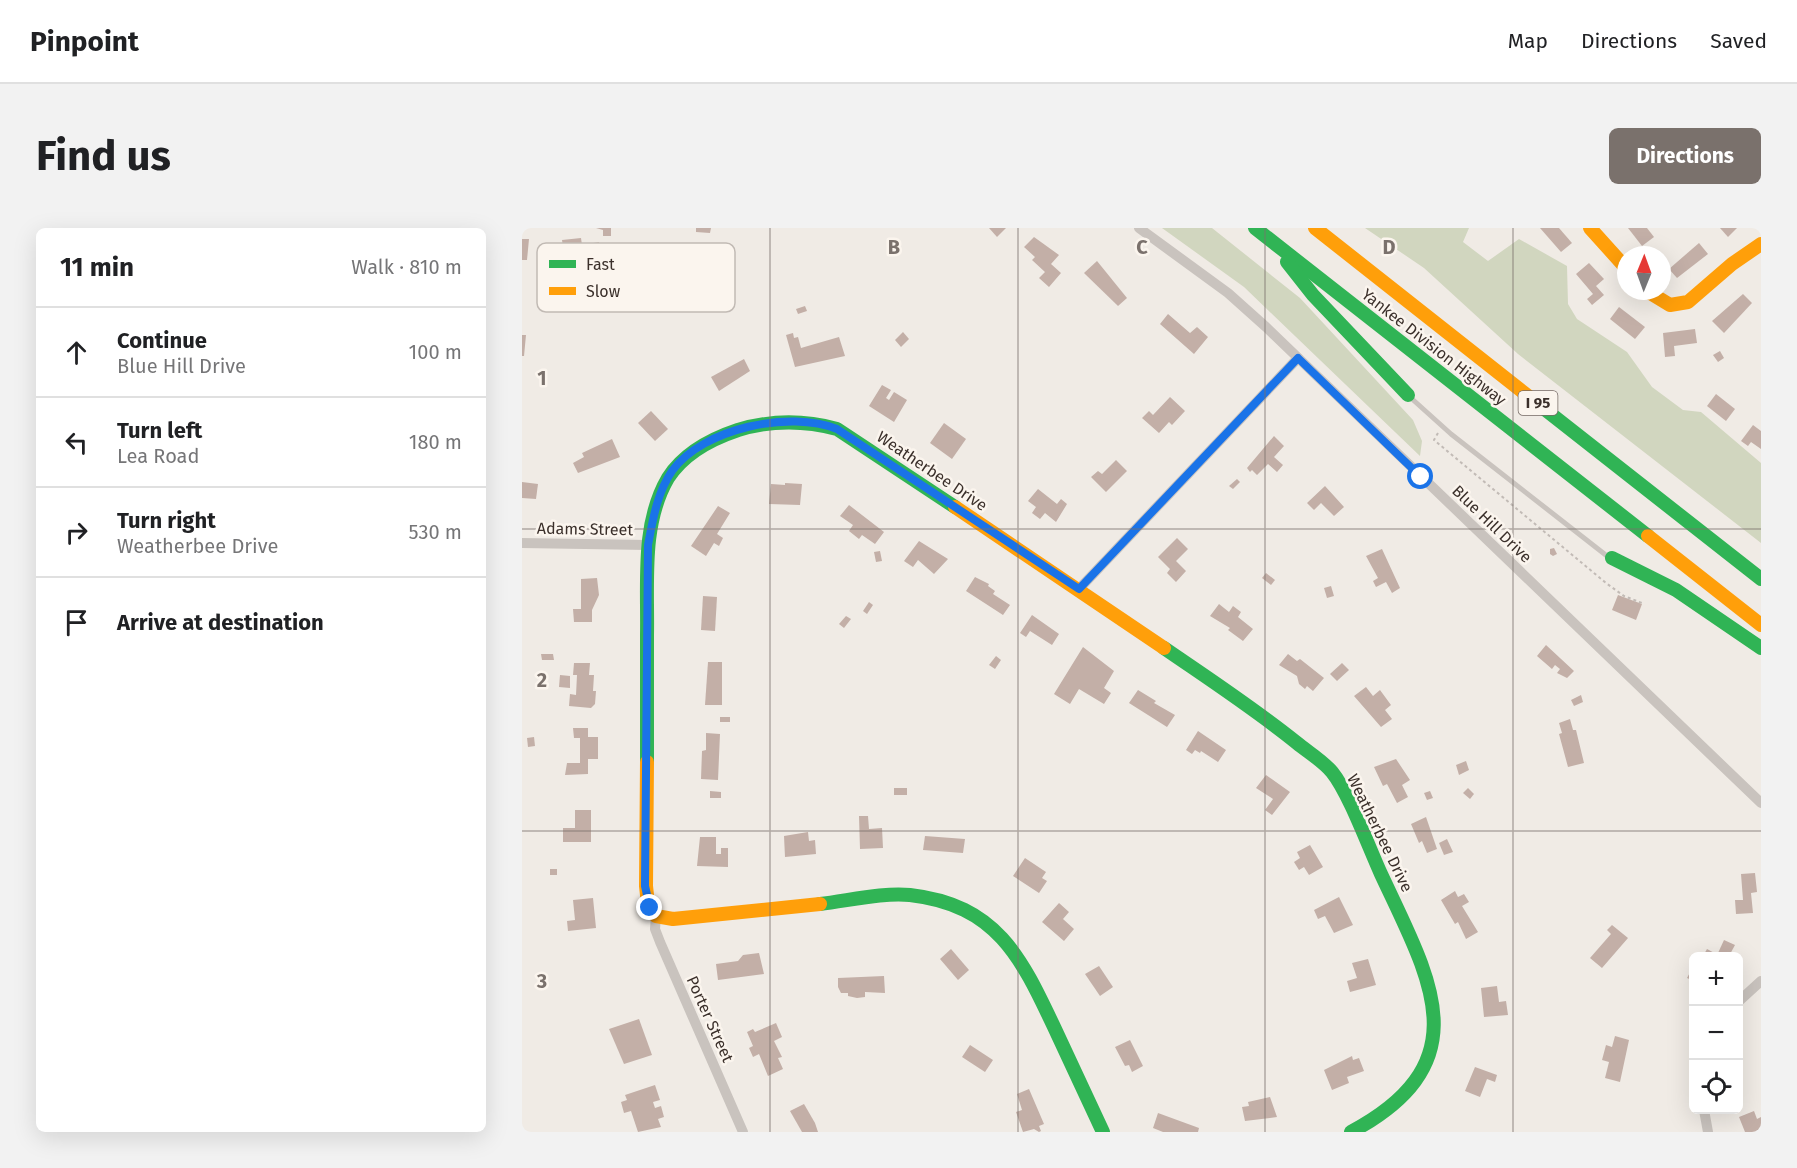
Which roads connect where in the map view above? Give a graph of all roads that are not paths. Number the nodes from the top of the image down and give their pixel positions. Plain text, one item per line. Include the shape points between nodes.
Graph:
1 (1139, 228) edge
2 (1255, 228) edge
3 (1315, 228) edge
4 (1590, 228) edge
5 (1269, 238) junction
6 (1761, 244) edge
7 (1617, 258) edge
8 (1658, 300) edge
9 (1298, 358) junction
10 (1408, 395) joint
11 (522, 543) edge
12 (648, 545) junction
13 (1612, 558) joint
14 (1761, 579) edge
15 (1079, 589) junction
16 (1761, 625) edge
17 (1761, 648) edge
18 (1761, 804) edge
19 (656, 916) junction
20 (1761, 981) edge
21 (1743, 997) edge
22 (1705, 1114) edge
23 (1366, 1129) edge
24 (743, 1132) edge
25 (1103, 1132) edge
26 (1351, 1132) edge
27 (1708, 1132) edge

1 - 9 street, Blue Hill Drive via 1227,293
2 - 5 main road, Yankee Division Highway / I 95
3 - 14 main road, Yankee Division Highway / I 95
4 - 7 main road
5 - 10 main road via 1313,295
5 - 16 main road, Yankee Division Highway / I 95
6 - 8 main road via 1739,258 1694,301 1672,307
9 - 15 street
9 - 18 street, Blue Hill Drive
10 - 13 lane via 1594,548
11 - 12 street, Adams Street
12 - 15 main road, Weatherbee Drive via 657,503 681,461 731,431 807,421 829,426 858,441
12 - 19 main road, Weatherbee Drive via 645,886 648,904
13 - 17 main road via 1676,590
15 - 23 main road, Weatherbee Drive via 1266,718 1320,759 1338,780 1425,969 1434,1017 1429,1056 1413,1087 1391,1111
19 - 24 street, Porter Street via 660,942
19 - 25 main road via 697,917 907,895 938,900 976,915 1000,933 1026,965
20 - 21 street
22 - 27 street
23 - 26 main road, Weatherbee Drive

